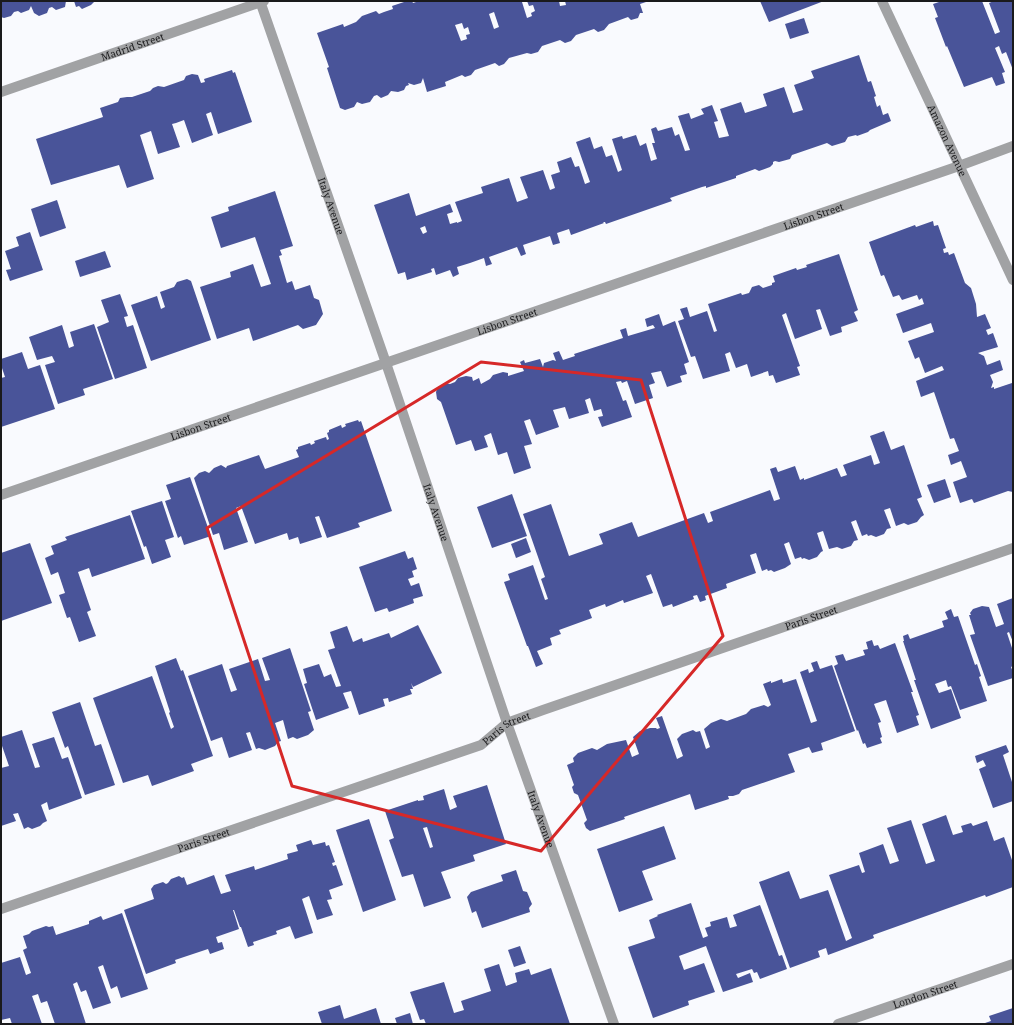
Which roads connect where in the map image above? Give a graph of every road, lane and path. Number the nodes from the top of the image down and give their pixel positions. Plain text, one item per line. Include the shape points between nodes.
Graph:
1 (262, 1) edge
2 (882, 1) edge
3 (1, 92) edge
4 (1013, 146) edge
5 (959, 166) junction
6 (1013, 280) edge
7 (386, 363) junction
8 (1, 495) edge
9 (1013, 548) edge
10 (507, 724) junction
11 (1, 909) edge
12 (1013, 964) edge
13 (614, 1024) edge
14 (838, 1024) edge

1 - 3 street, Madrid Street
1 - 7 street, Italy Avenue
2 - 5 street, Amazon Avenue
4 - 5 street, Lisbon Street
5 - 6 street, Amazon Avenue
5 - 7 street, Lisbon Street
7 - 8 street, Lisbon Street
7 - 10 street, Italy Avenue
9 - 10 street, Paris Street
10 - 11 street, Paris Street via 481,744
10 - 13 street, Italy Avenue
12 - 14 street, London Street

